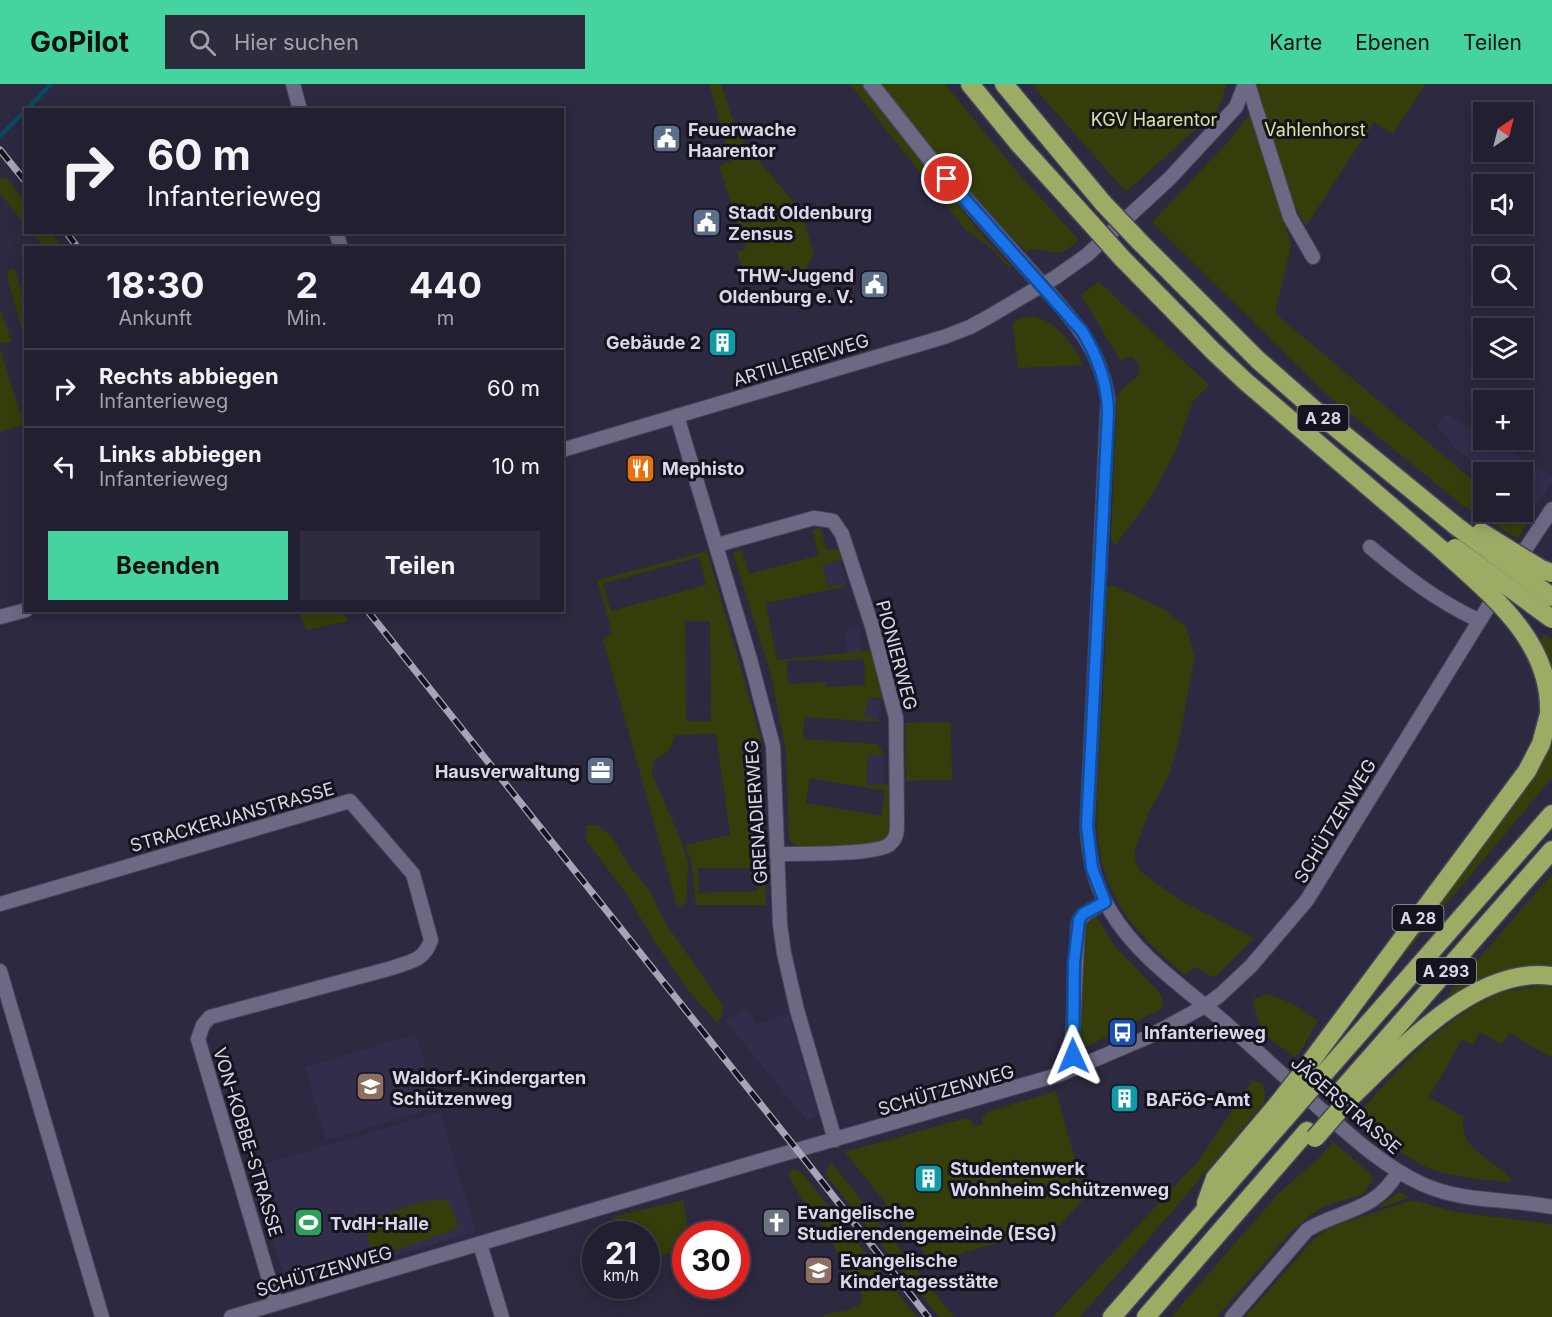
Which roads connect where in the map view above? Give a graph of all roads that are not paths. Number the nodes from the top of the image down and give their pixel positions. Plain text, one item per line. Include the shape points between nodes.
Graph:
1 (293, 84) edge
2 (871, 84) edge
3 (970, 84) edge
4 (1004, 84) edge
5 (1247, 84) edge
6 (299, 108) edge
7 (1313, 257) dead end
8 (1042, 285) junction
9 (677, 416) junction
10 (564, 449) edge
11 (1552, 509) edge
12 (1451, 534) junction
13 (717, 545) junction
14 (1370, 547) dead end
15 (1552, 573) edge
16 (1552, 597) edge
17 (24, 611) edge
18 (0, 617) edge
19 (1552, 618) edge
20 (1478, 620) junction
21 (1552, 814) edge
22 (1552, 850) edge
23 (777, 854) junction
24 (1105, 902) junction
25 (0, 904) edge
26 (431, 940) joint
27 (0, 971) edge
28 (1552, 976) edge
29 (1206, 1006) junction
30 (1078, 1068) junction
31 (1316, 1070) junction
32 (1345, 1096) junction
33 (835, 1140) junction
34 (1398, 1172) junction
35 (1552, 1207) edge
36 (480, 1244) junction
37 (276, 1303) junction
38 (102, 1317) edge
39 (231, 1317) edge
40 (502, 1317) edge
41 (1112, 1317) edge
42 (1146, 1317) edge
43 (1232, 1317) edge

1 - 6 street
2 - 8 street via 935,166
3 - 12 highway, A 28, bridge via 1018,144 1122,258 1237,374 1357,476
4 - 12 highway, A 28, bridge via 1140,242 1258,360 1418,495
5 - 7 street via 1290,217
5 - 8 street, ARTILLERIEWEG via 1236,107 1169,179 1087,255
8 - 9 street, ARTILLERIEWEG via 958,332
8 - 24 street via 1089,342 1108,400 1087,826 1092,868
9 - 10 street, ARTILLERIEWEG
9 - 13 street, GRENADIERWEG
11 - 20 street, SCHÜTZENWEG
12 - 15 highway, A 28, bridge
12 - 16 highway, A 28, bridge
12 - 19 highway, bridge
12 - 31 highway, A 28, bridge via 1539,659 1547,680 1549,714 1541,744 1527,771
13 - 23 street, GRENADIERWEG via 772,746
13 - 23 street, PIONIERWEG via 814,518 833,521 842,534 872,626 896,718 896,838 873,850
14 - 20 street via 1439,601
17 - 18 street
20 - 29 street, SCHÜTZENWEG via 1308,900 1251,966
21 - 31 highway, A 293
22 - 32 highway, A 293
23 - 33 street, GRENADIERWEG via 784,953
24 - 29 street via 1132,941
24 - 30 street via 1083,914 1078,926 1072,1049
25 - 26 street, STRACKERJANSTRASSE via 350,801 412,874
26 - 37 street, VON-KOBBE-STRASSE via 422,958 210,1017 202,1025 198,1039
27 - 38 street
28 - 32 highway via 1516,978 1470,996 1436,1018
29 - 30 street, SCHÜTZENWEG
29 - 34 street, JÄGERSTRASSE via 1365,1149
30 - 33 street, SCHÜTZENWEG
31 - 41 highway, A 28, bridge via 1283,1110 1215,1178 1202,1213
32 - 42 highway, bridge via 1311,1134 1287,1153
33 - 36 street, SCHÜTZENWEG
34 - 35 street, JÄGERSTRASSE via 1446,1193
34 - 43 street via 1390,1186 1374,1200 1307,1230
36 - 37 street, SCHÜTZENWEG
36 - 40 street
37 - 39 street, SCHÜTZENWEG

